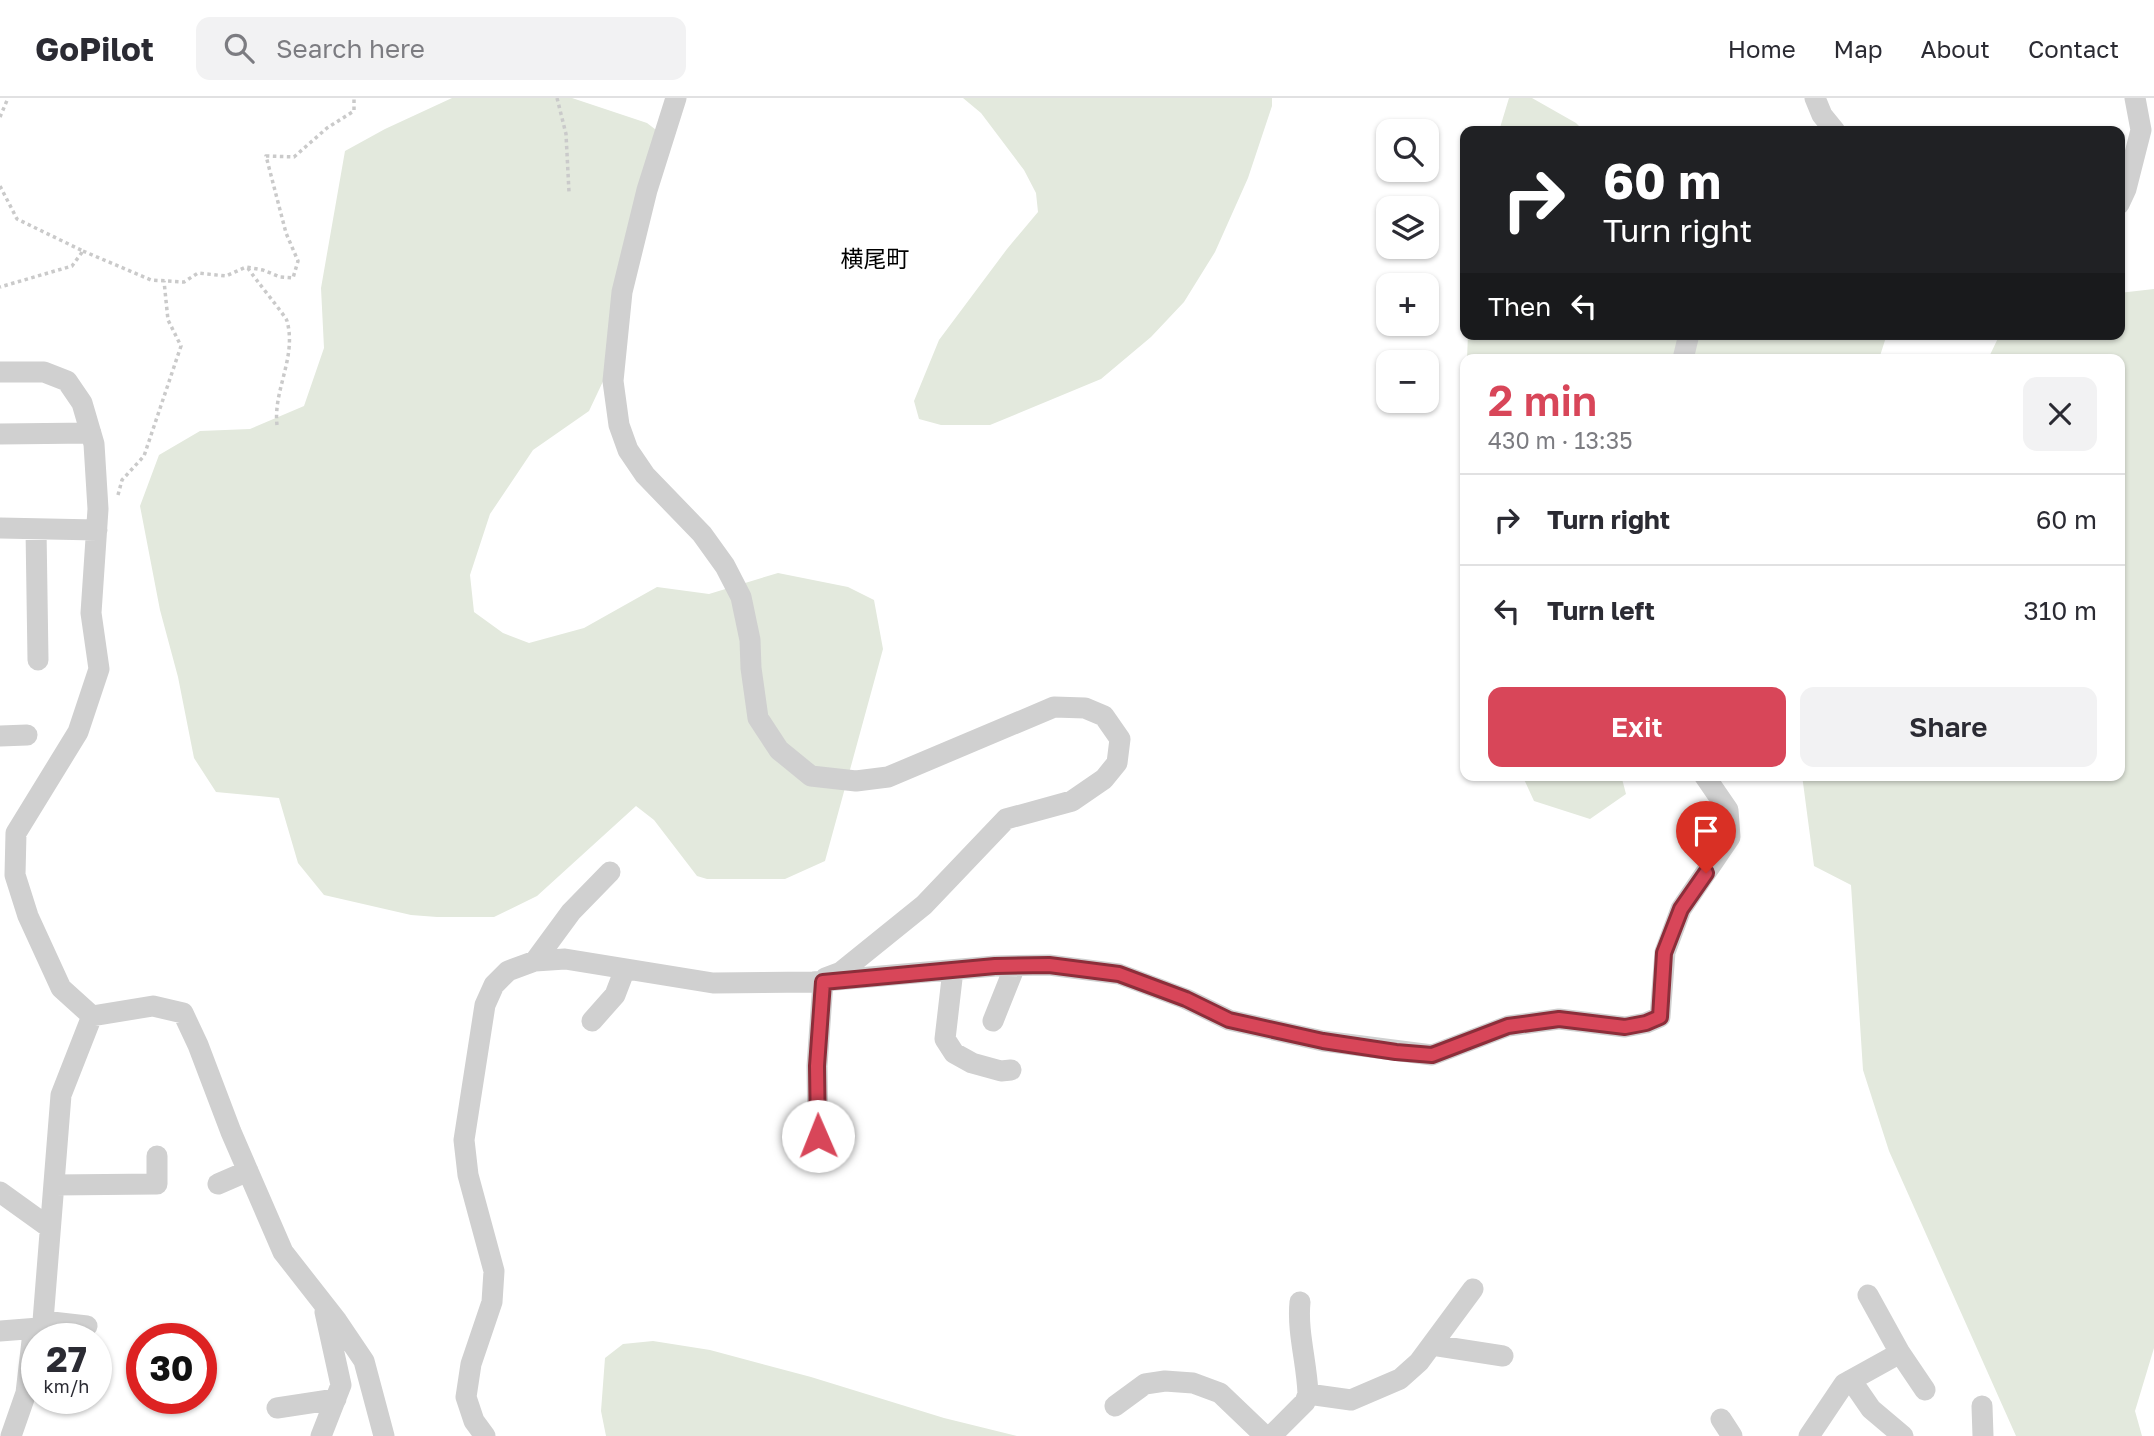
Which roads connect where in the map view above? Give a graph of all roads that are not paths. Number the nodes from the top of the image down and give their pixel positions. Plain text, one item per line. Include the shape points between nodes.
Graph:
1 (676, 98) edge
2 (1815, 98) edge
3 (2136, 98) edge
4 (1831, 126) edge
5 (2125, 191) edge
6 (0, 372) edge
7 (91, 433) junction
8 (0, 434) edge
9 (98, 519) junction
10 (0, 528) edge
11 (36, 529) junction
12 (38, 660) dead end
13 (27, 735) dead end
14 (0, 736) edge
15 (1708, 781) edge
16 (610, 872) dead end
17 (8, 875) edge
18 (536, 961) junction
19 (1014, 966) junction
20 (625, 969) junction
21 (953, 970) junction
22 (818, 982) junction
23 (92, 1016) junction
24 (592, 1021) dead end
25 (993, 1021) dead end
26 (1011, 1070) dead end
27 (818, 1136) dead end
28 (157, 1156) dead end
29 (248, 1171) junction
30 (218, 1184) dead end
31 (54, 1185) junction
32 (0, 1192) edge
33 (50, 1228) junction
34 (1474, 1289) dead end
35 (1868, 1295) dead end
36 (1300, 1302) dead end
37 (323, 1303) junction
38 (41, 1323) edge
39 (21, 1327) edge
40 (0, 1331) edge
41 (1432, 1345) junction
42 (1900, 1353) junction
43 (1503, 1356) dead end
44 (1851, 1380) junction
45 (1925, 1390) dead end
46 (1308, 1394) junction
47 (336, 1399) junction
48 (1115, 1406) dead end
49 (1982, 1406) dead end
50 (21, 1407) edge
51 (276, 1408) dead end
52 (11, 1436) edge
53 (321, 1436) edge
54 (384, 1436) edge
55 (485, 1436) edge
56 (1268, 1436) edge
57 (1809, 1436) edge
58 (1903, 1436) edge
59 (1983, 1436) edge

1 - 22 street via 622,292 613,380 619,425 628,450 645,475 702,534 741,597 758,718 779,750 811,776 856,781 888,777 1054,707 1085,708 1104,716 1120,739 1117,763 1104,779 1072,801 1006,819 924,905 841,972
2 - 4 street
3 - 5 street via 2141,130
6 - 7 street via 44,372 66,381 82,403
7 - 8 street
7 - 9 street
9 - 11 street
9 - 17 street via 91,613 99,669 78,732 16,833
10 - 11 street
11 - 12 street
13 - 14 street
15 - 19 street via 1728,810 1730,837 1681,909 1664,953 1660,1017 1646,1023 1625,1027 1559,1019 1508,1026 1432,1055 1396,1052 1229,1020 1119,974 1049,965
16 - 18 street via 571,912
17 - 23 street via 61,988
18 - 20 street via 565,959
18 - 55 street via 508,971 494,985 485,1005 464,1140 468,1175 494,1271 492,1302 471,1364 466,1397
19 - 21 street
19 - 25 street
20 - 22 street via 713,983
20 - 24 street via 615,995
21 - 22 street
21 - 26 street via 945,1039 954,1054 972,1063
22 - 27 street
23 - 29 street via 153,1006 183,1013
23 - 31 street via 61,1095
28 - 31 street via 157,1194
29 - 30 street
29 - 37 street via 283,1252
31 - 33 street
32 - 33 street
33 - 38 street
34 - 41 street
35 - 42 street
36 - 46 street
37 - 47 street via 341,1385
37 - 54 street via 364,1361
39 - 40 street
41 - 43 street
41 - 46 street via 1400,1379 1351,1400
42 - 44 street
42 - 45 street
44 - 57 street
44 - 58 street via 1871,1409
46 - 56 street
47 - 51 street
47 - 53 street
48 - 56 street via 1145,1384 1193,1383 1220,1393
49 - 59 street
50 - 52 street

